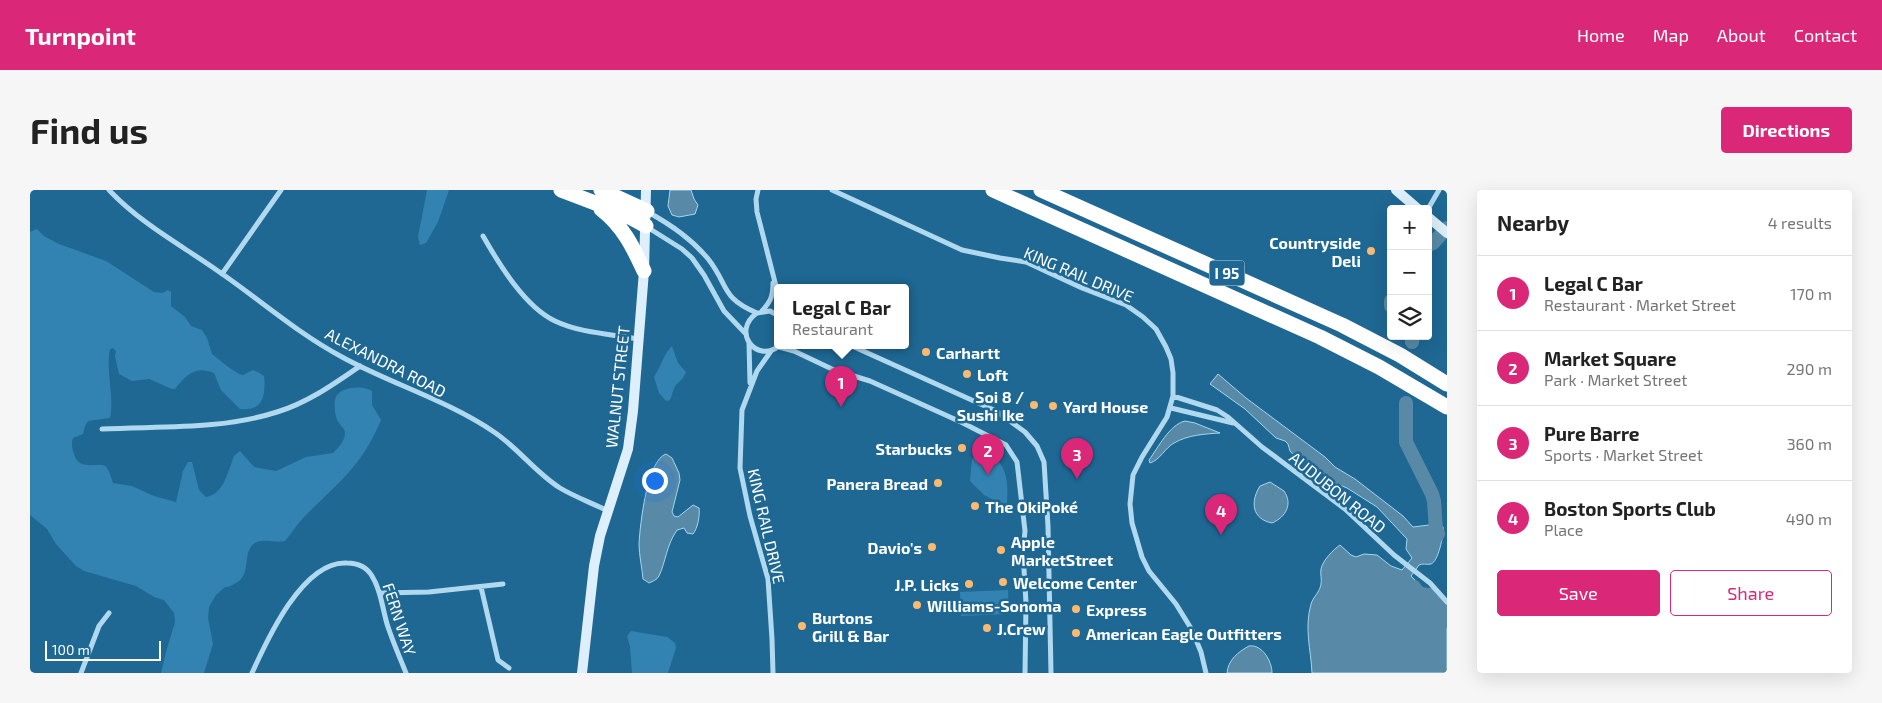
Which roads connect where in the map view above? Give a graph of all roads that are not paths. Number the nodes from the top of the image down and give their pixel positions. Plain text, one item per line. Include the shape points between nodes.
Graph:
1 (109, 190) edge
2 (281, 190) edge
3 (561, 190) edge
4 (600, 190) edge
5 (646, 190) edge
6 (758, 190) edge
7 (832, 190) edge
8 (992, 190) edge
9 (1042, 190) edge
10 (1396, 190) edge
11 (1439, 190) edge
12 (594, 204) junction
13 (1413, 205) edge
14 (1430, 205) edge
15 (647, 219) junction
16 (1432, 220) edge
17 (1447, 233) edge
18 (483, 236) dead end
19 (644, 271) junction
20 (222, 274) junction
21 (773, 275) junction
22 (775, 284) edge
23 (759, 312) junction
24 (774, 314) edge
25 (745, 333) junction
26 (638, 339) junction
27 (749, 343) junction
28 (774, 349) edge
29 (790, 349) edge
30 (859, 349) edge
31 (771, 351) junction
32 (1357, 355) junction
33 (360, 366) junction
34 (1447, 384) edge
35 (750, 386) junction
36 (1173, 396) junction
37 (1447, 407) edge
38 (1171, 408) junction
39 (1447, 419) edge
40 (1234, 423) junction
41 (102, 429) dead end
42 (608, 511) junction
43 (503, 584) dead end
44 (481, 588) junction
45 (381, 593) junction
46 (1447, 602) edge
47 (109, 613) dead end
48 (509, 668) dead end
49 (81, 673) edge
50 (252, 673) edge
51 (406, 673) edge
52 (582, 673) edge
53 (772, 673) edge
54 (1026, 673) edge
55 (1051, 673) edge
56 (1206, 673) edge

1 - 20 street, ALEXANDRA ROAD via 168,238
2 - 20 street
3 - 12 highway
4 - 15 highway
5 - 15 main road, WALNUT STREET
6 - 21 street via 756,212
7 - 36 street, KING RAIL DRIVE via 962,250 1026,262 1135,311 1156,329 1166,347 1173,373
8 - 32 highway, I 95
9 - 34 highway, I 95 via 1342,325
10 - 13 main road
11 - 14 street
12 - 15 highway
12 - 19 highway via 622,229
15 - 19 main road, WALNUT STREET
15 - 23 street via 672,226 688,239 709,261 728,294 740,306
15 - 25 street via 692,258 724,311
16 - 17 main road
18 - 26 street via 526,298 553,321
19 - 26 main road, WALNUT STREET
20 - 33 street, ALEXANDRA ROAD via 296,328
21 - 22 street
21 - 23 street via 771,301
23 - 24 street
23 - 25 street via 752,316
25 - 27 street
26 - 42 main road, WALNUT STREET via 628,449
27 - 31 street via 757,350
27 - 35 street, KING RAIL DRIVE
28 - 31 street, KING RAIL DRIVE
29 - 54 street via 834,370 870,380 1006,445 1017,462 1025,531
30 - 55 street via 996,411 1026,432 1037,446 1044,462 1048,526
31 - 35 street, KING RAIL DRIVE
32 - 37 highway, I 95
32 - 39 highway
33 - 41 street via 328,389 278,412 238,422
33 - 42 street, ALEXANDRA ROAD via 495,432 560,488
35 - 53 street, KING RAIL DRIVE via 742,410 740,468 768,579
36 - 38 street, KING RAIL DRIVE
36 - 40 street, AUDUBON ROAD via 1216,410
38 - 40 street, AUDUBON ROAD
38 - 56 street, KING RAIL DRIVE via 1133,475 1132,523 1149,571 1192,630
40 - 46 street, AUDUBON ROAD via 1344,509 1435,587
42 - 52 main road, WALNUT STREET via 594,566
43 - 44 street
44 - 45 street
44 - 48 street via 498,660
45 - 50 street, FERN WAY via 371,574 359,564 337,562 316,573 290,602 267,638
45 - 51 street, FERN WAY via 387,625
47 - 49 street via 99,626

